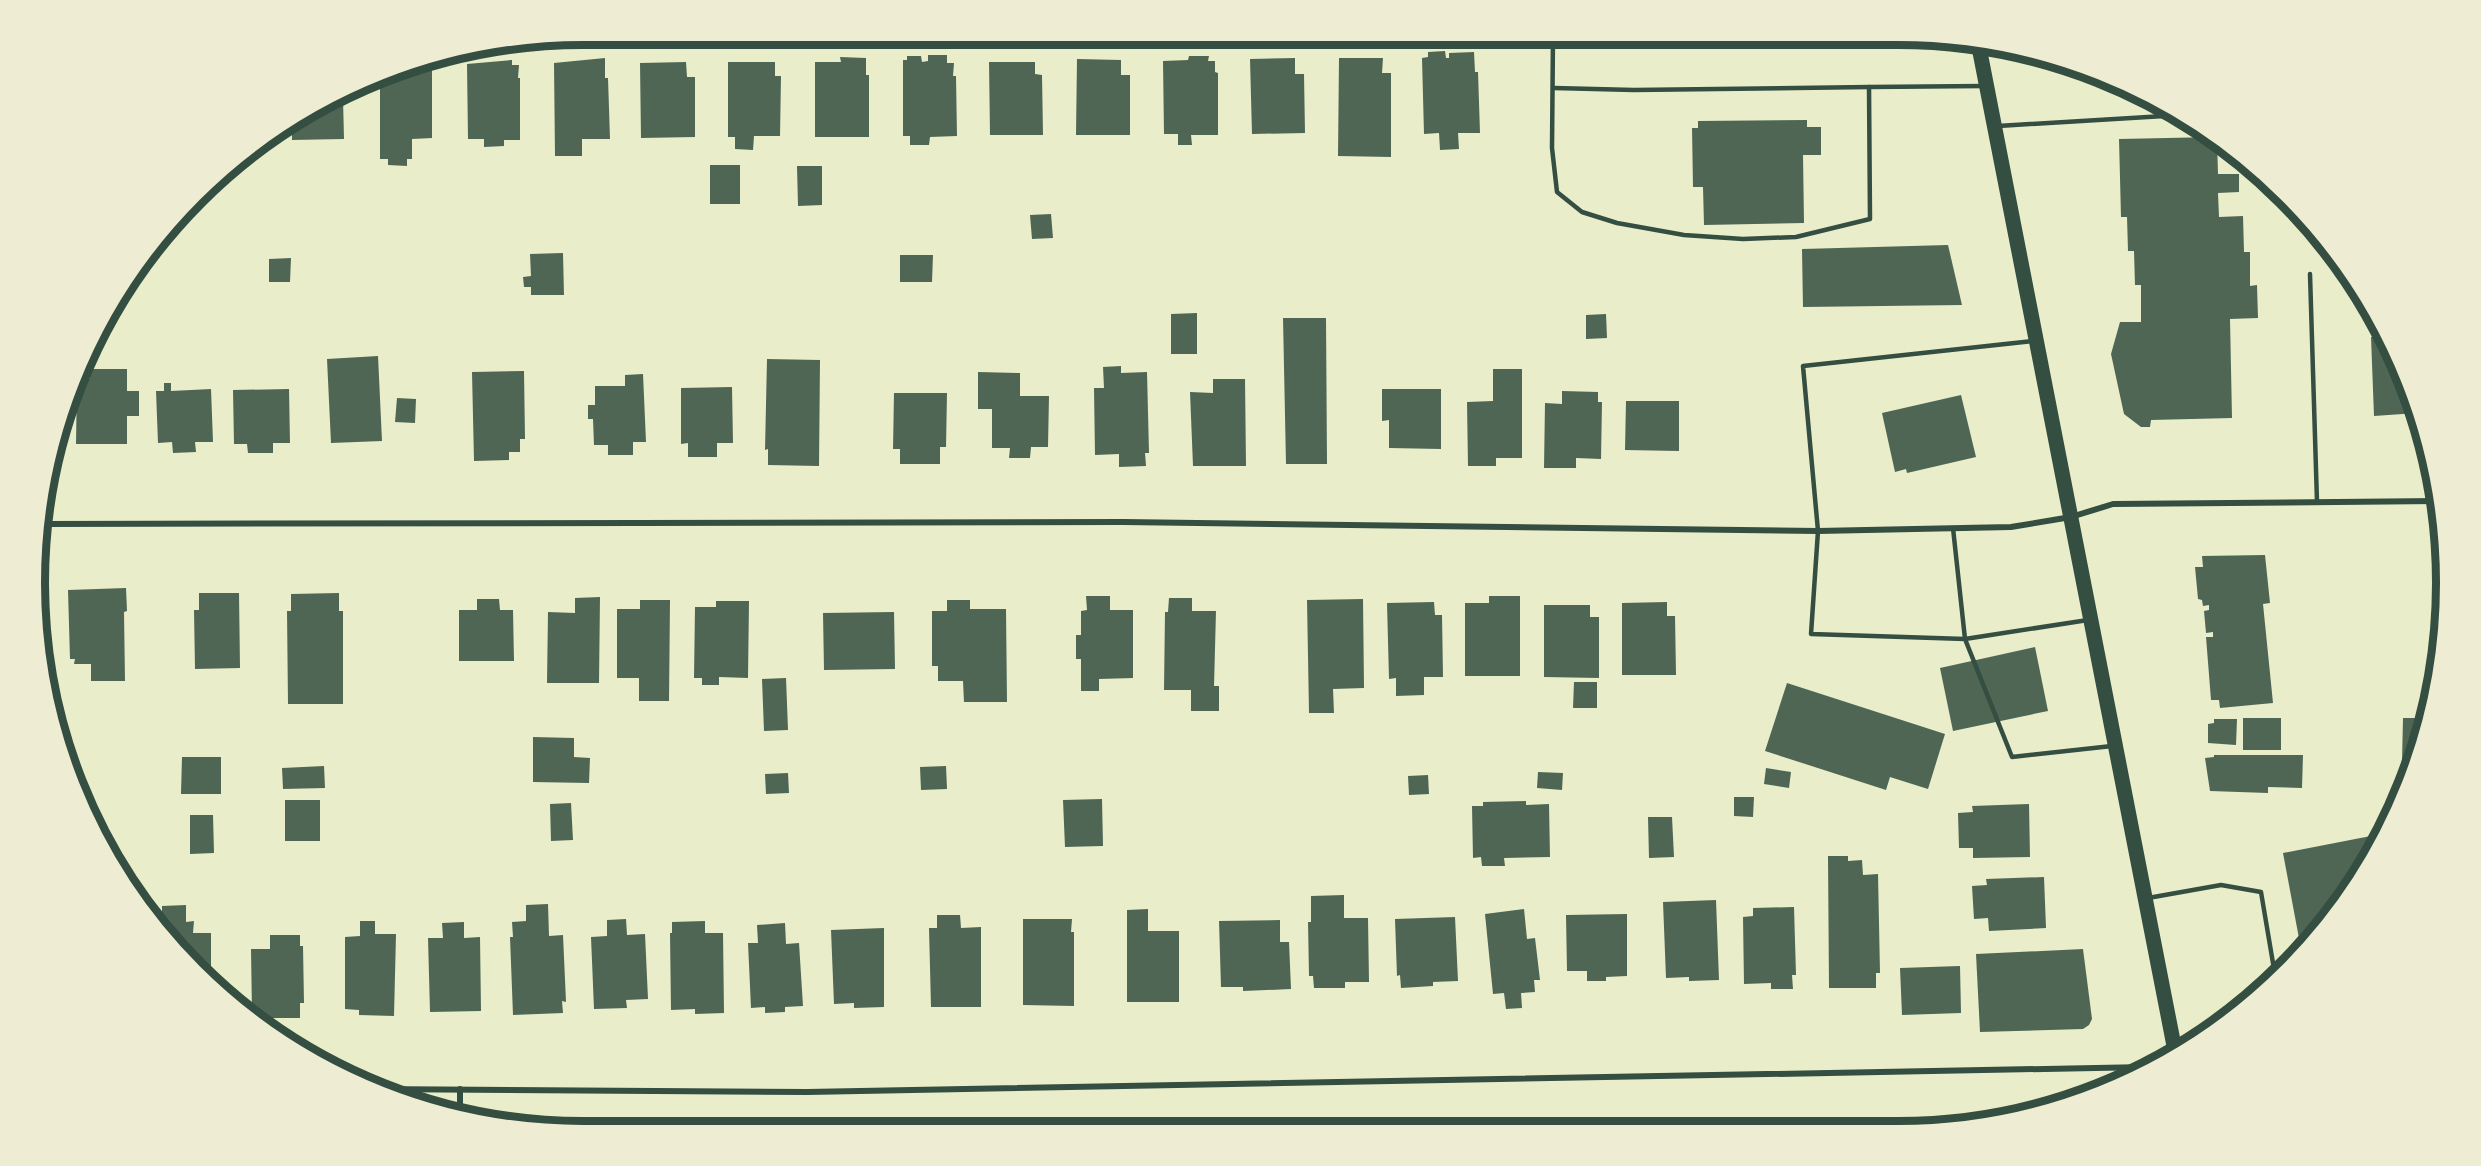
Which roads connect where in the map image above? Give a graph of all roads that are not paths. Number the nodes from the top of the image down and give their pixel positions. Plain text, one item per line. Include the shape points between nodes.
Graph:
1 (1553, 45) edge
2 (1980, 52) edge
3 (1987, 86) junction
4 (1869, 87) junction
5 (1554, 88) junction
6 (2167, 117) edge
7 (1994, 126) junction
8 (2310, 274) dead end
9 (2036, 340) junction
10 (2429, 501) edge
11 (2317, 502) junction
12 (2071, 517) junction
13 (49, 524) edge
14 (1953, 528) junction
15 (1818, 531) junction
16 (2091, 620) junction
17 (1965, 639) junction
18 (2115, 746) junction
19 (2145, 898) junction
20 (2274, 967) edge
21 (2174, 1045) edge
22 (2133, 1067) edge
23 (402, 1089) edge
24 (460, 1089) junction
25 (460, 1107) edge

1 - 5 lane
2 - 3 main road
3 - 4 lane
3 - 7 main road
4 - 5 lane
4 - 5 lane via 1870,219 1796,237 1743,239 1684,235 1617,223 1582,212 1557,192 1552,148
6 - 7 lane
7 - 9 main road
8 - 11 lane
9 - 12 main road
9 - 15 lane via 1803,366
10 - 11 street
11 - 12 street via 2113,504
12 - 14 street via 2011,527
12 - 16 main road
13 - 15 street via 1123,522
14 - 15 street
14 - 17 lane
15 - 17 lane via 1810,634
16 - 17 lane
16 - 18 main road
17 - 18 lane via 2012,757
18 - 19 main road
19 - 20 lane via 2222,885 2261,892
19 - 21 main road
22 - 24 street via 807,1092
23 - 24 street
24 - 25 street

